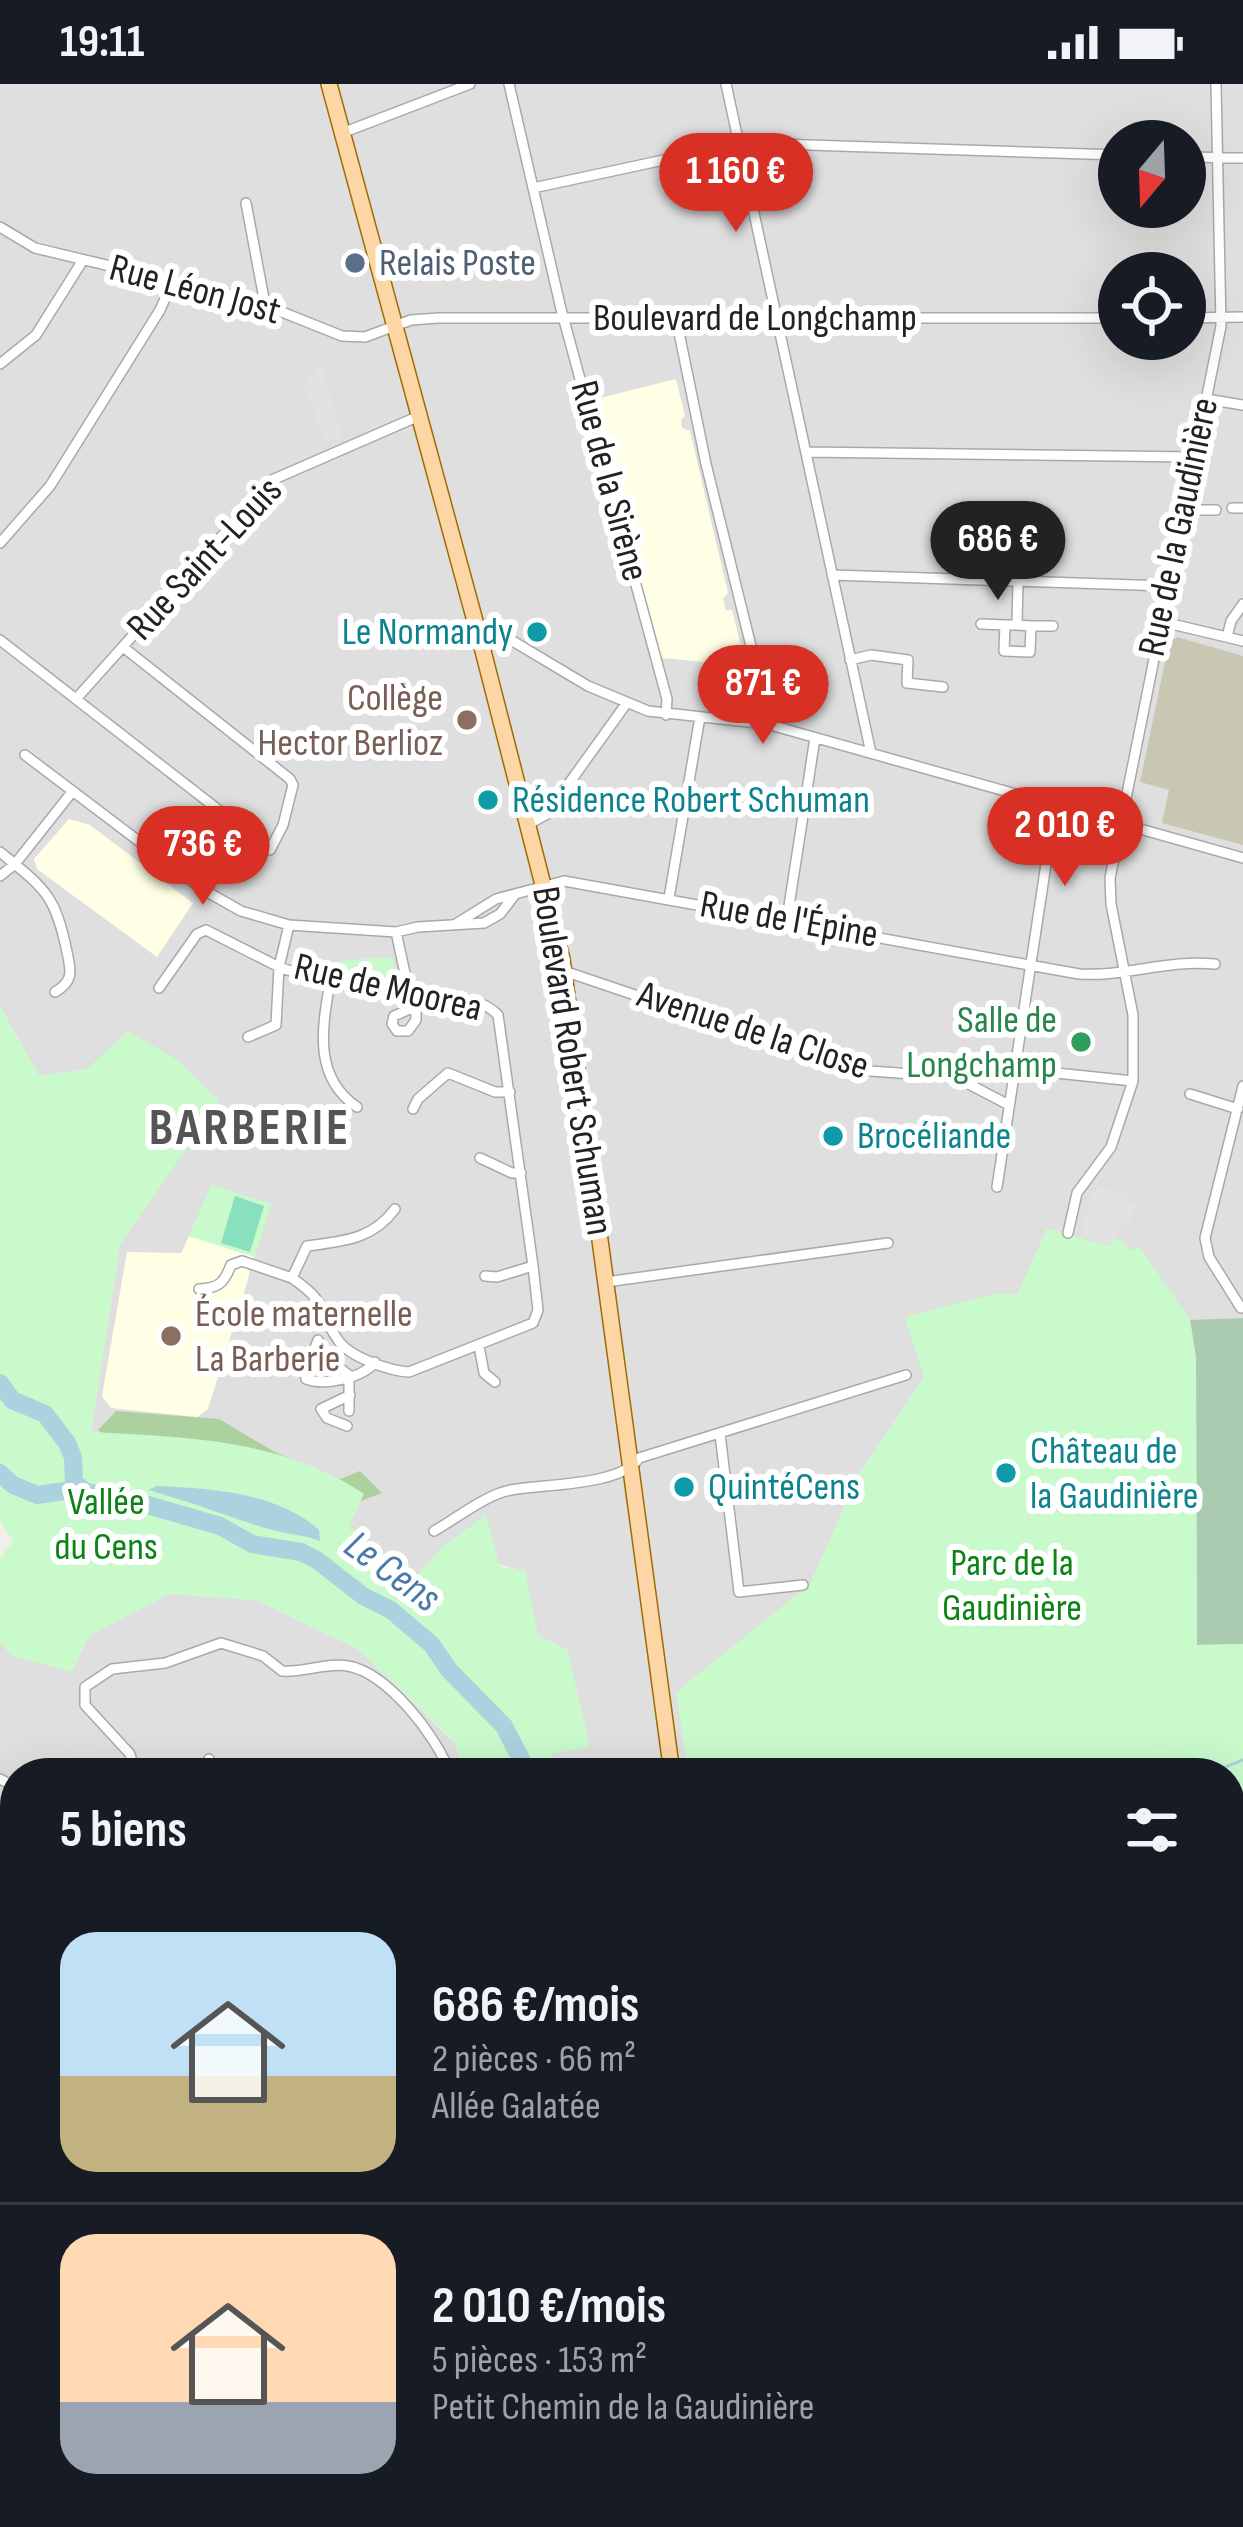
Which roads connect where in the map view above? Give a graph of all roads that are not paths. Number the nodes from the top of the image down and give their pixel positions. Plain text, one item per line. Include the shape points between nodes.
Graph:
1 (329, 84) edge
2 (470, 84) edge
3 (509, 84) edge
4 (726, 84) edge
5 (1216, 84) edge
6 (342, 133) junction
7 (739, 143) junction
8 (1098, 154) edge
9 (1206, 158) edge
10 (1217, 158) junction
11 (1243, 158) edge
12 (533, 188) junction
13 (246, 202) dead end
14 (0, 227) edge
15 (83, 260) junction
16 (172, 283) junction
17 (265, 304) junction
18 (1243, 317) edge
19 (564, 318) junction
20 (676, 318) junction
21 (777, 318) junction
22 (1098, 318) edge
23 (1206, 318) edge
24 (1220, 318) junction
25 (394, 327) junction
26 (0, 364) edge
27 (1206, 399) junction
28 (1243, 405) edge
29 (418, 416) junction
30 (806, 452) junction
31 (1193, 458) junction
32 (1182, 510) junction
33 (1216, 510) dead end
34 (0, 543) edge
35 (832, 574) junction
36 (1018, 581) junction
37 (1166, 586) junction
38 (1243, 604) edge
39 (1159, 621) junction
40 (981, 624) dead end
41 (1011, 625) junction
42 (1030, 626) junction
43 (1054, 626) dead end
44 (477, 628) junction
45 (1227, 637) junction
46 (0, 640) edge
47 (1243, 641) edge
48 (123, 647) junction
49 (850, 660) junction
50 (943, 687) dead end
51 (76, 699) junction
52 (626, 704) junction
53 (666, 715) junction
54 (700, 717) junction
55 (767, 724) junction
56 (815, 738) junction
57 (871, 753) junction
58 (25, 755) dead end
59 (72, 791) junction
60 (1055, 805) junction
61 (529, 824) junction
62 (1120, 825) junction
63 (0, 852) edge
64 (1243, 858) edge
65 (14, 864) junction
66 (0, 876) edge
67 (546, 886) junction
68 (514, 896) junction
69 (669, 898) junction
70 (788, 920) junction
71 (289, 925) junction
72 (454, 925) junction
73 (396, 932) junction
74 (1215, 964) dead end
75 (1032, 965) junction
76 (279, 967) junction
77 (564, 970) junction
78 (1126, 973) junction
79 (330, 982) junction
80 (159, 988) dead end
81 (412, 989) junction
82 (55, 992) dead end
83 (410, 1009) dead end
84 (248, 1037) dead end
85 (1018, 1069) junction
86 (1132, 1081) junction
87 (1243, 1086) edge
88 (511, 1092) junction
89 (1190, 1094) dead end
90 (1009, 1105) junction
91 (356, 1107) dead end
92 (413, 1109) dead end
93 (1240, 1110) edge
94 (480, 1158) dead end
95 (520, 1173) junction
96 (997, 1187) dead end
97 (395, 1209) dead end
98 (1068, 1233) dead end
99 (888, 1243) dead end
100 (533, 1266) junction
101 (485, 1276) dead end
102 (292, 1278) junction
103 (606, 1282) junction
104 (200, 1289) dead end
105 (1241, 1308) edge
106 (318, 1340) dead end
107 (479, 1346) junction
108 (313, 1354) junction
109 (375, 1361) junction
110 (349, 1375) junction
111 (906, 1375) dead end
112 (495, 1382) dead end
113 (350, 1395) junction
114 (349, 1411) dead end
115 (347, 1426) dead end
116 (720, 1434) junction
117 (633, 1468) junction
118 (434, 1531) dead end
119 (803, 1585) dead end
120 (131, 1758) edge
121 (440, 1758) edge
122 (670, 1758) edge

1 - 6 main road, Boulevard Robert Schuman
2 - 6 street
3 - 12 street, Rue de la Sirène
4 - 7 street
5 - 10 street, Rue de la Gaudinière
6 - 25 main road, Boulevard Robert Schuman
7 - 8 street
7 - 12 street
7 - 21 street
9 - 10 street
10 - 11 street
10 - 24 street, Rue de la Gaudinière
12 - 19 street, Rue de la Sirène
13 - 17 street
14 - 15 street, Rue Léon Jost via 35,248
15 - 16 street, Rue Léon Jost
15 - 26 street via 36,335
16 - 17 street, Rue Léon Jost
16 - 34 street via 62,469
17 - 25 street, Rue Léon Jost via 342,336
18 - 24 street
19 - 20 street, Boulevard de Longchamp
19 - 25 street, Boulevard de Longchamp via 438,318
19 - 53 street, Rue de la Sirène
20 - 21 street, Boulevard de Longchamp
20 - 55 street
21 - 22 street, Boulevard de Longchamp
21 - 30 street
23 - 24 street
24 - 27 street, Rue de la Gaudinière
25 - 29 main road, Boulevard Robert Schuman
27 - 28 street
27 - 31 street, Rue de la Gaudinière
29 - 44 main road, Boulevard Robert Schuman
29 - 48 street, Rue Saint-Louis via 272,480
30 - 31 street
30 - 35 street
31 - 32 street, Rue de la Gaudinière
32 - 33 street
32 - 37 street, Rue de la Gaudinière
35 - 36 street
35 - 49 street
36 - 37 street
36 - 41 street
37 - 39 street, Rue de la Gaudinière
38 - 45 street
39 - 45 street
39 - 62 street, Rue de la Gaudinière
40 - 41 street
41 - 42 street
41 - 42 street via 1004,651 1035,655
42 - 43 street
44 - 52 street via 504,635
44 - 61 main road, Boulevard Robert Schuman
45 - 47 street
46 - 51 street
48 - 51 street, Rue Saint-Louis
48 - 51 street via 290,779 270,850
49 - 50 street via 908,660 907,683
49 - 57 street
52 - 53 street
52 - 61 street via 547,814
53 - 54 street
54 - 55 street
54 - 69 street
55 - 56 street
56 - 57 street
56 - 70 street
57 - 60 street
58 - 59 street
59 - 65 street
59 - 71 street via 229,906
60 - 62 street
60 - 75 street
61 - 67 main road, Boulevard Robert Schuman
62 - 64 street
62 - 78 street, Rue de la Gaudinière via 1109,891
63 - 65 street
65 - 66 street
65 - 82 street via 59,914 71,975
67 - 68 street, Rue de l'Épine
67 - 69 street, Rue de l'Épine via 564,881
67 - 77 main road, Boulevard Robert Schuman
68 - 72 street
68 - 72 street via 489,921
69 - 70 street, Rue de l'Épine
70 - 75 street, Rue de l'Épine
71 - 73 street
71 - 76 street, Rue de Moorea
72 - 73 street
73 - 81 street
74 - 78 street, Rue de l'Épine
75 - 78 street, Rue de l'Épine
75 - 85 street
76 - 79 street, Rue de Moorea
76 - 80 street via 206,930
76 - 84 street via 275,1025
77 - 90 street, Avenue de la Close via 856,1070 955,1077
77 - 103 main road, Boulevard Robert Schuman
78 - 86 street, Rue de la Gaudinière
79 - 81 street, Rue de Moorea
79 - 91 street via 323,1052 332,1083
81 - 83 street
81 - 88 street, Rue de Moorea via 496,1012
85 - 86 street
85 - 90 street
86 - 98 street, Rue de la Gaudinière via 1124,1118 1078,1193
87 - 93 street
88 - 92 street via 448,1073
88 - 95 street, Rue de Moorea
89 - 93 street
90 - 96 street
93 - 105 street via 1205,1238
94 - 95 street
95 - 100 street, Rue de Moorea
97 - 102 street via 364,1236 307,1246
99 - 103 street
100 - 101 street
100 - 107 street, Rue de Moorea via 536,1319
102 - 104 street via 242,1261 216,1288
102 - 109 street via 320,1300 339,1342
103 - 117 main road, Boulevard Robert Schuman
106 - 108 street
107 - 109 street via 409,1372
107 - 112 street via 484,1373
108 - 110 street
108 - 110 street via 307,1373
109 - 110 street
110 - 113 street
111 - 116 street
113 - 114 street
113 - 115 street via 321,1409
116 - 117 street via 639,1458
116 - 119 street via 739,1592
117 - 118 street via 504,1491
117 - 122 main road, Boulevard Robert Schuman
120 - 121 street via 85,1705 85,1688 112,1669 165,1664 221,1642 282,1671 357,1669 409,1709

